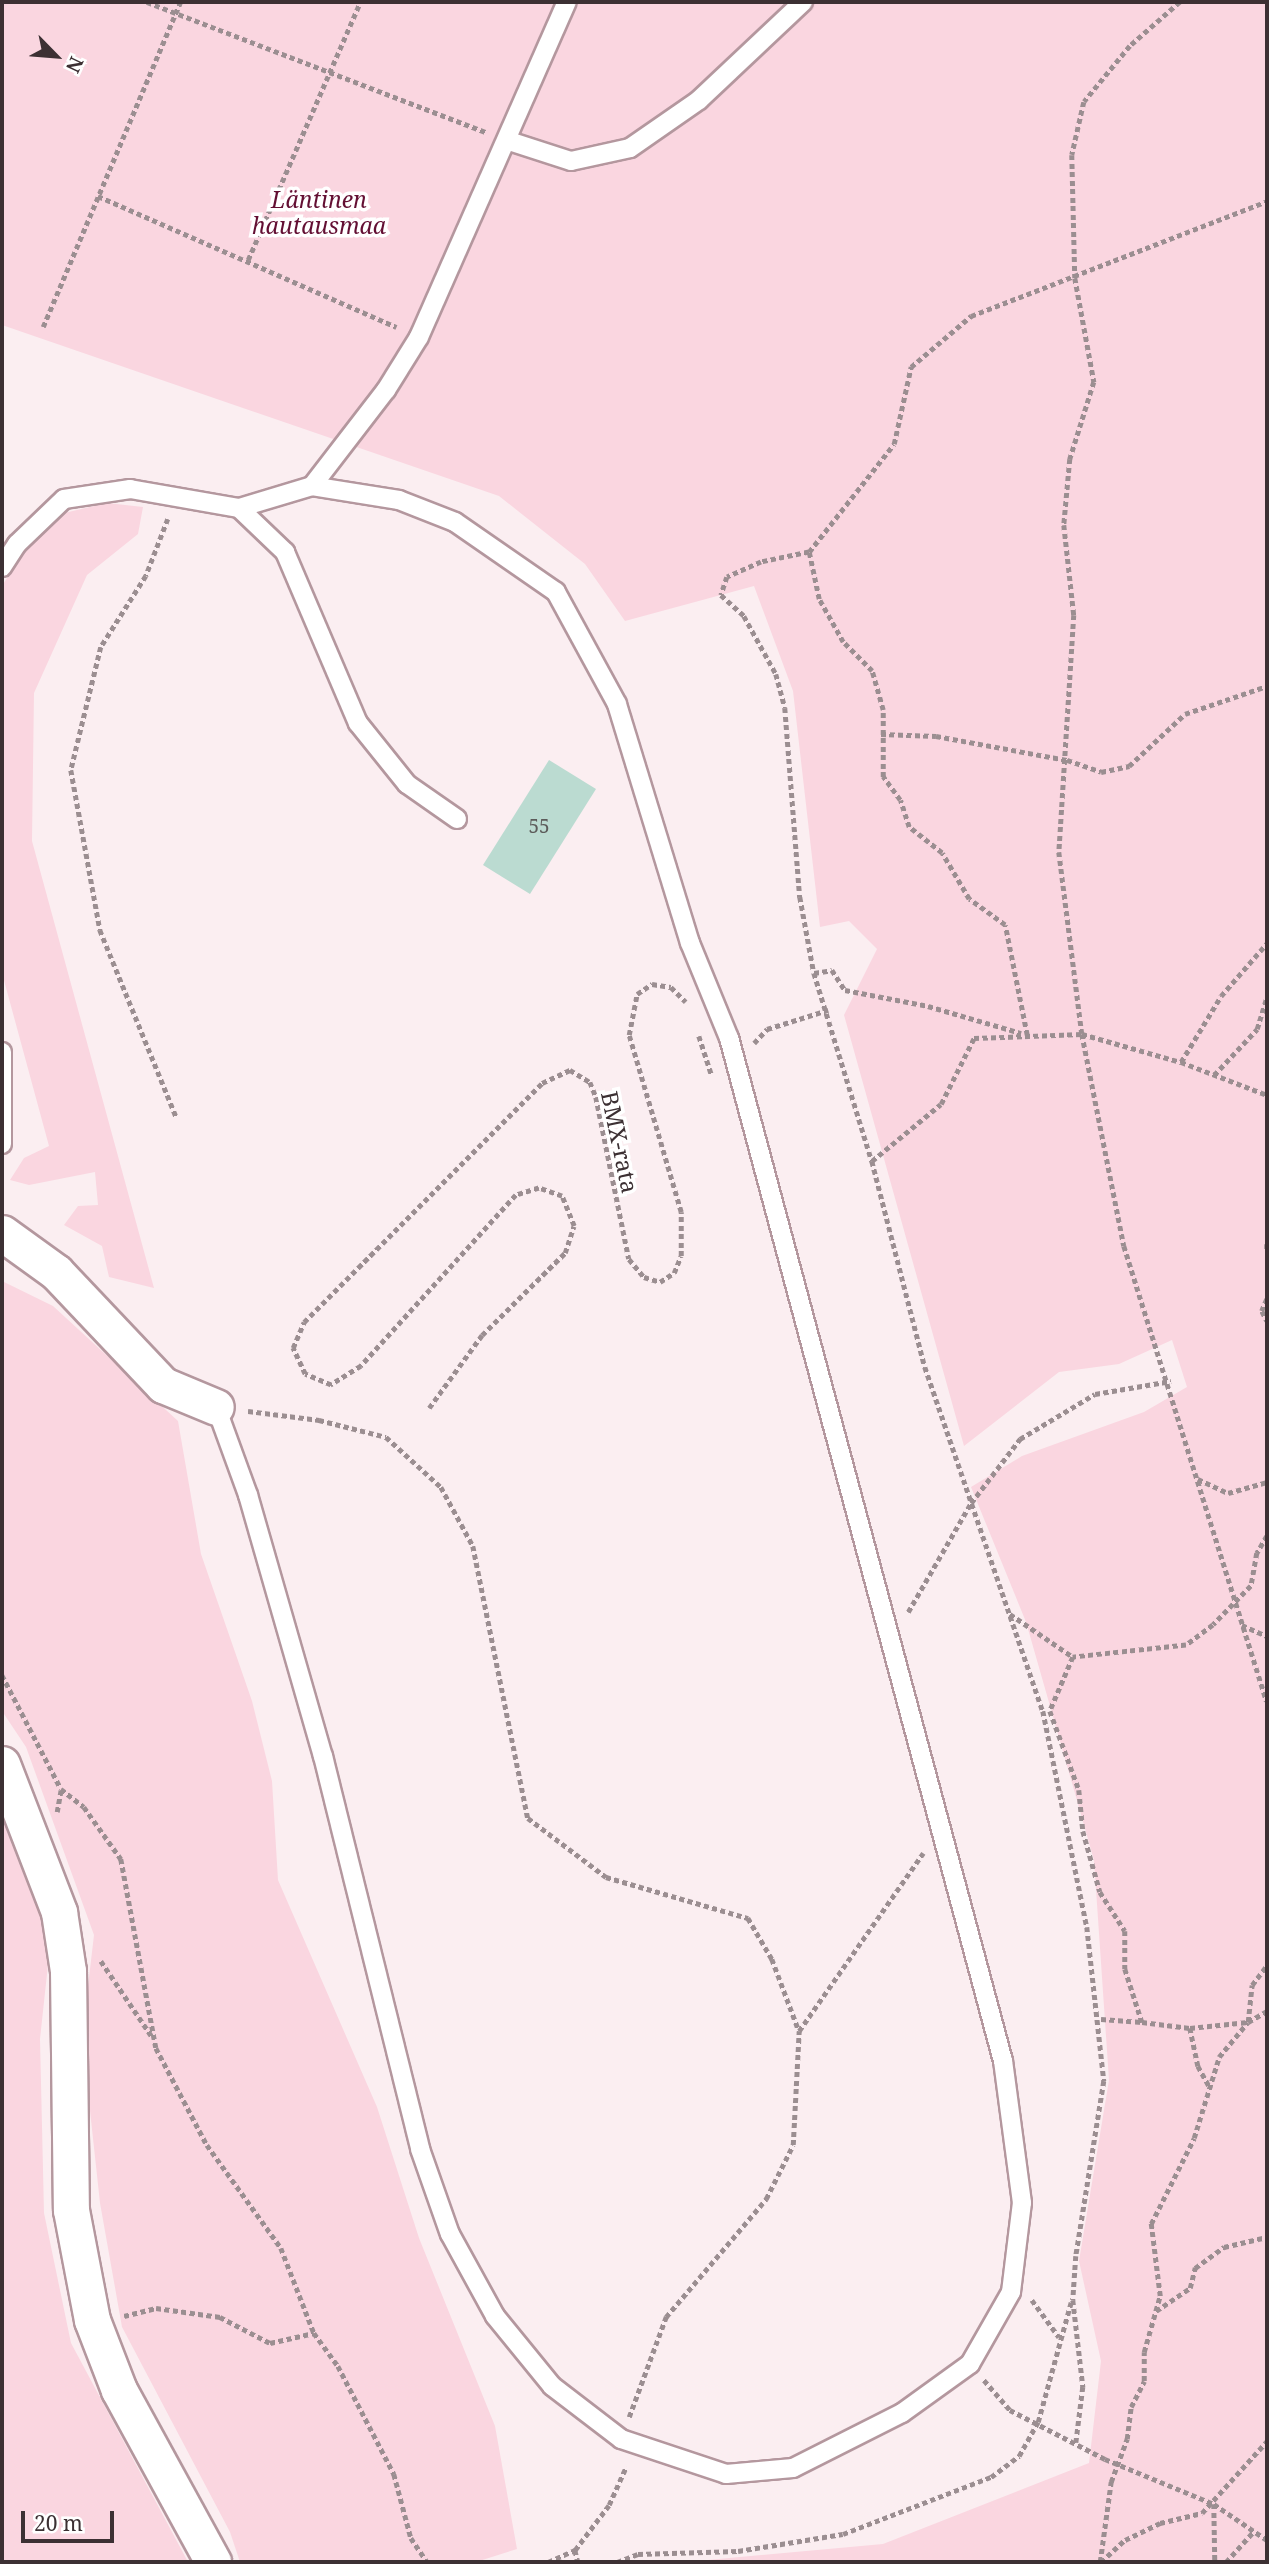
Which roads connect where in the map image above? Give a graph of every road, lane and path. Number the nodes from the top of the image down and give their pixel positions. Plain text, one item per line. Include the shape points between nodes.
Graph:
1 (147, 2) edge
2 (180, 2) edge
3 (360, 2) edge
4 (567, 2) edge
5 (803, 2) edge
6 (1180, 2) edge
7 (175, 13) junction
8 (329, 73) junction
9 (509, 141) junction
10 (98, 196) junction
11 (1267, 201) edge
12 (247, 260) junction
13 (1075, 278) junction
14 (43, 327) dead end
15 (419, 337) junction
16 (312, 486) junction
17 (176, 498) junction
18 (239, 508) junction
19 (809, 552) junction
20 (2, 568) edge
21 (1267, 686) edge
22 (881, 734) junction
23 (1067, 760) junction
24 (457, 819) dead end
25 (1267, 943) edge
26 (814, 973) junction
27 (1267, 997) edge
28 (690, 1008) dead end
29 (828, 1010) junction
30 (698, 1030) dead end
31 (1082, 1034) junction
32 (1027, 1035) junction
33 (2, 1052) edge
34 (1181, 1062) junction
35 (738, 1072) junction
36 (1214, 1075) junction
37 (712, 1080) dead end
38 (1267, 1095) edge
39 (176, 1116) dead end
40 (2, 1144) edge
41 (872, 1161) junction
42 (2, 1233) edge
43 (1267, 1299) edge
44 (1265, 1311) edge
45 (1267, 1321) edge
46 (1171, 1381) junction
47 (216, 1407) junction
48 (429, 1408) dead end
49 (1198, 1479) junction
50 (1267, 1482) edge
51 (971, 1503) junction
52 (1267, 1536) edge
53 (1235, 1603) junction
54 (1008, 1613) junction
55 (1242, 1625) junction
56 (1267, 1636) edge
57 (892, 1638) junction
58 (1073, 1657) junction
59 (2, 1675) edge
60 (1267, 1701) edge
61 (2, 1764) edge
62 (944, 1824) junction
63 (95, 1952) dead end
64 (1267, 1965) edge
65 (1267, 2011) edge
66 (1101, 2019) junction
67 (1142, 2022) junction
68 (1248, 2022) junction
69 (1190, 2028) junction
70 (799, 2031) junction
71 (153, 2038) junction
72 (1211, 2090) junction
73 (1267, 2237) edge
74 (1013, 2274) junction
75 (1073, 2300) junction
76 (1156, 2311) junction
77 (92, 2320) junction
78 (314, 2333) junction
79 (1059, 2337) junction
80 (970, 2364) junction
81 (1038, 2422) junction
82 (1267, 2441) edge
83 (628, 2443) junction
84 (1076, 2443) junction
85 (1119, 2465) junction
86 (1214, 2504) junction
87 (1254, 2531) junction
88 (1267, 2540) edge
89 (575, 2550) junction
90 (213, 2562) edge
91 (427, 2562) edge
92 (548, 2562) edge
93 (578, 2562) edge
94 (617, 2562) edge
95 (1100, 2562) edge
96 (1215, 2562) edge
97 (1226, 2562) edge

1 - 7 path
2 - 7 path
3 - 8 path
4 - 9 lane
5 - 9 lane via 699,100 629,148 571,161
6 - 13 path via 1130,46 1084,102 1072,155
7 - 8 path
7 - 10 path
8 - 9 path
8 - 12 path
9 - 15 lane
10 - 12 path
10 - 14 path
11 - 13 path
12 - 15 path
13 - 19 path via 971,316 911,367 894,444
13 - 23 path via 1094,382 1070,459 1064,525 1074,615
15 - 16 lane
16 - 18 lane
16 - 35 lane via 399,500 455,522 556,592 617,704 690,943
17 - 18 lane
17 - 20 lane via 130,489 64,499 17,544
17 - 39 path via 146,576 101,648 71,770 100,930
18 - 24 lane via 285,552 358,723 407,784
19 - 22 path via 819,599 843,642 872,671 883,710
19 - 26 path via 761,562 727,578 721,595 744,616 776,674 785,708 800,897
21 - 23 path via 1185,714 1129,766 1101,772
22 - 23 path via 936,736
22 - 32 path via 883,777 900,800 909,827 942,853 969,899 1005,925
23 - 31 path via 1059,852
25 - 34 path via 1221,996
26 - 29 path
26 - 32 path via 832,970 845,990 928,1006
27 - 36 path via 1257,1029
28 - 48 path, BMX-rata via 671,986 652,984 637,994 629,1035 681,1212 681,1256 674,1273 660,1282 644,1277 629,1259 590,1082 570,1070 555,1073 304,1322 293,1348 304,1374 331,1385 361,1366 516,1195 539,1188 562,1196 574,1226 565,1253 482,1335
29 - 35 path via 767,1028
29 - 41 path
30 - 37 path
31 - 32 path
31 - 34 path
31 - 46 path via 1124,1246
32 - 41 path via 974,1038 942,1104
33 - 40 lane
34 - 36 path
35 - 57 lane
36 - 38 path
41 - 51 path via 925,1367
42 - 47 street via 56,1272 163,1385
43 - 44 path
44 - 45 path
46 - 49 path
46 - 51 path via 1095,1394 1020,1439
47 - 70 path via 319,1420 386,1437 441,1487 473,1546 528,1818 606,1877 748,1918 772,1959
47 - 83 lane via 248,1495 319,1743 419,2149 450,2234 495,2316 552,2386
49 - 50 path via 1228,1493
49 - 53 path
51 - 54 path
51 - 57 path
52 - 53 path via 1257,1553 1251,1586
53 - 55 path
53 - 58 path via 1186,1645
54 - 58 path
54 - 66 path via 1043,1711
55 - 56 path
55 - 60 path
57 - 62 lane
58 - 67 path via 1050,1711 1079,1790 1083,1831 1100,1892 1125,1931 1125,1969
59 - 71 path via 61,1789 84,1807 121,1859
61 - 77 street via 59,1912 68,1971 71,2210
62 - 70 path
62 - 74 lane via 1003,2061 1022,2203
63 - 71 path
64 - 68 path via 1252,1985
65 - 68 path
66 - 67 path
66 - 75 path via 1104,2081 1078,2231
67 - 69 path
68 - 69 path
68 - 72 path via 1219,2057
69 - 72 path via 1201,2074
70 - 83 path via 793,2145 766,2199 666,2317
71 - 78 path via 176,2095 281,2248
72 - 76 path via 1195,2138 1151,2224 1160,2296
73 - 76 path via 1224,2247 1195,2268 1189,2288
74 - 79 path
74 - 80 lane via 1011,2292
75 - 79 path
75 - 84 path via 1083,2387
76 - 85 path via 1144,2352 1144,2381 1131,2407
77 - 78 path via 156,2308 220,2317 270,2343
77 - 90 street via 120,2390
78 - 91 path via 372,2430 398,2485 411,2538
79 - 81 path
80 - 81 path via 1010,2410
80 - 83 lane via 902,2413 793,2468 726,2474
81 - 84 path
81 - 94 path via 1019,2456 991,2477 874,2524 785,2546 638,2554
82 - 86 path
83 - 89 path via 609,2505
84 - 85 path
85 - 86 path
85 - 95 path via 1102,2522
86 - 87 path
86 - 95 path via 1125,2540
86 - 96 path
87 - 88 path
87 - 97 path
89 - 92 path
89 - 93 path

